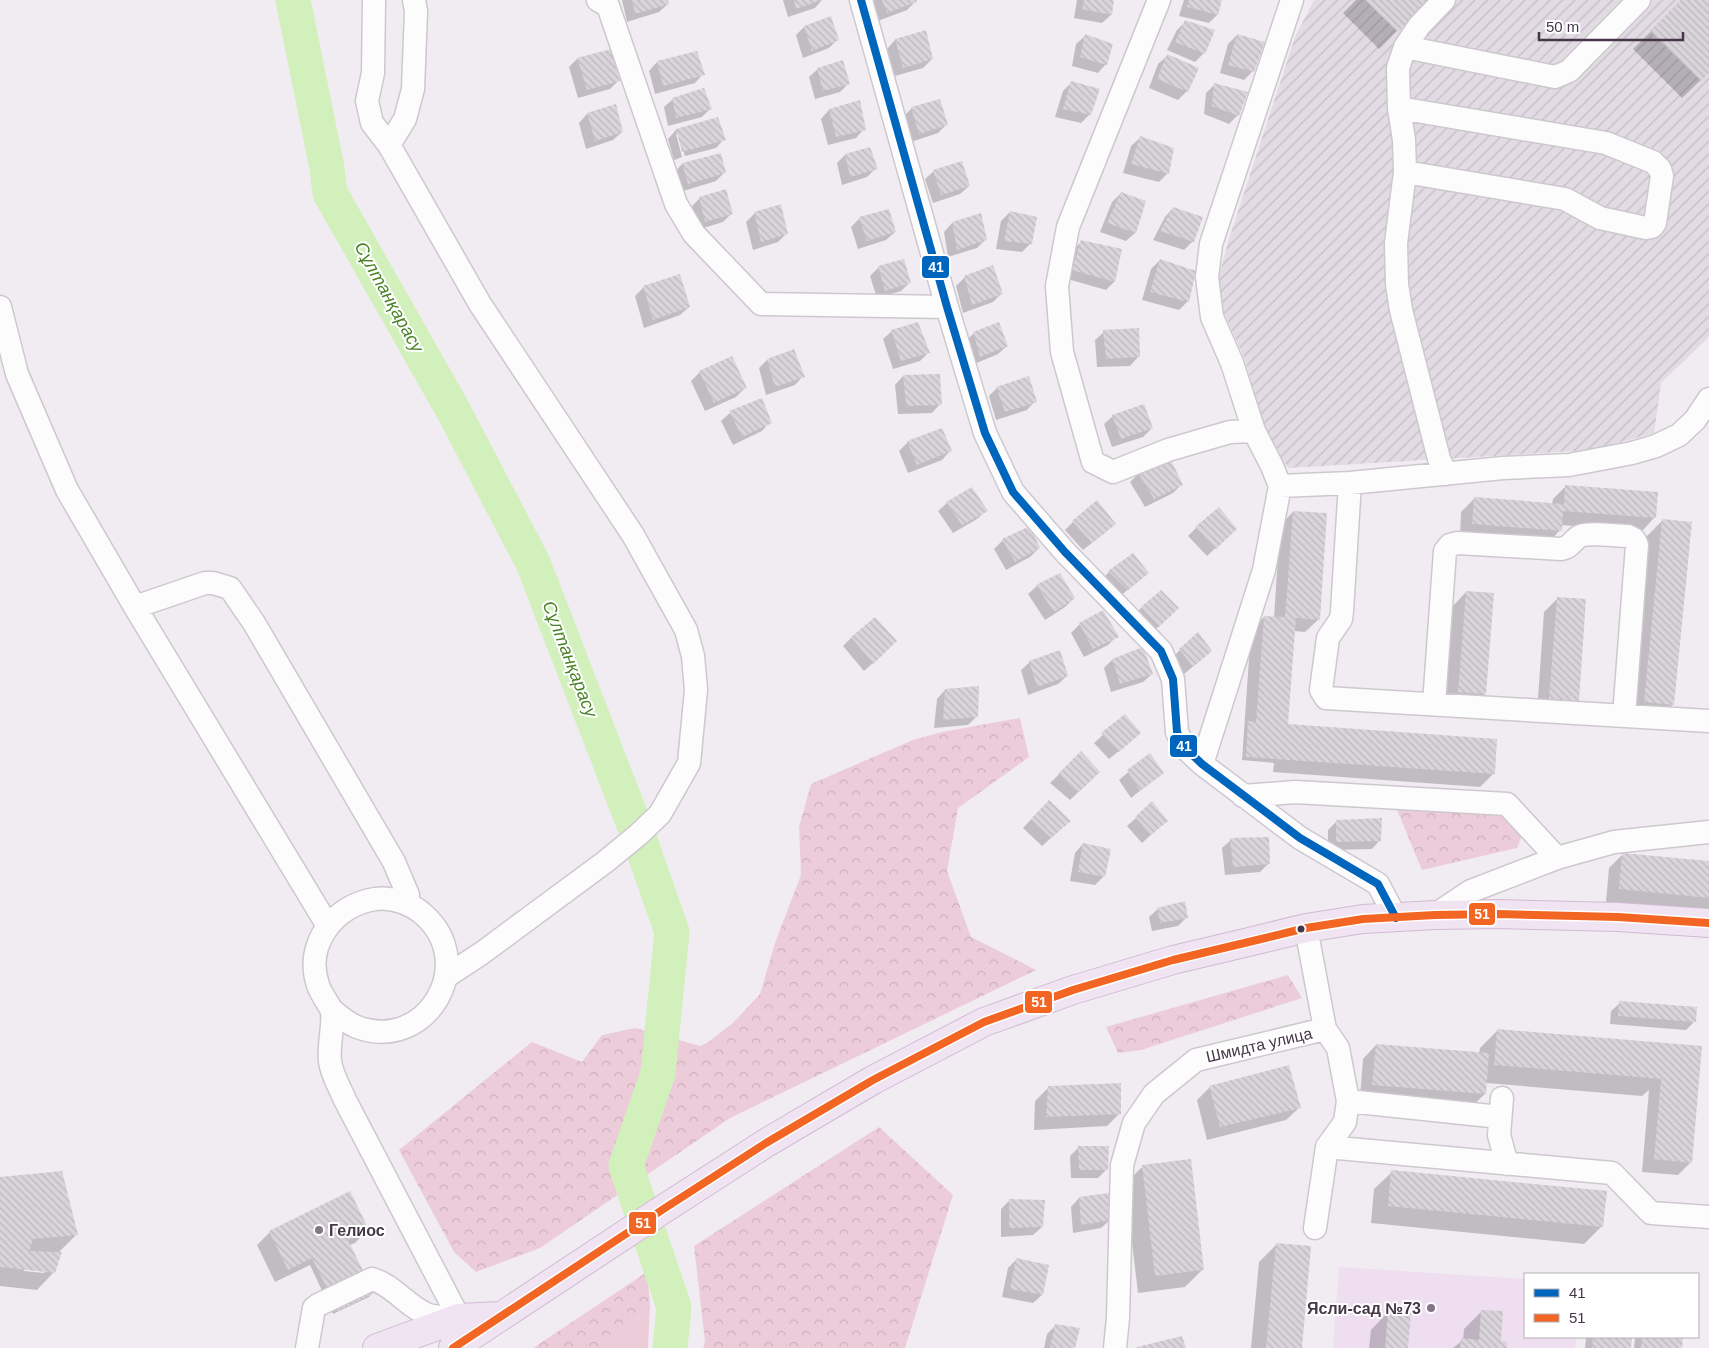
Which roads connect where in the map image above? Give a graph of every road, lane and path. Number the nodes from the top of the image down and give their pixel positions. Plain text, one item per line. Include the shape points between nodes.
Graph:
1 (374, 0) edge
2 (414, 0) edge
3 (598, 0) edge
4 (861, 0) edge
5 (1159, 0) edge
6 (1292, 0) edge
7 (1444, 0) edge
8 (1640, 0) edge
9 (1405, 47) junction
10 (1399, 108) junction
11 (390, 145) junction
12 (1405, 172) junction
13 (0, 307) edge
14 (947, 307) junction
15 (1709, 399) edge
16 (1254, 430) junction
17 (1446, 474) junction
18 (1350, 483) junction
19 (1280, 486) junction
20 (135, 607) junction
21 (1434, 704) junction
22 (1624, 716) junction
23 (1709, 721) edge
24 (1202, 764) junction
25 (1243, 796) junction
26 (1709, 832) edge
27 (1557, 858) junction
28 (407, 904) junction
29 (1435, 915) junction
30 (1396, 918) junction
31 (1709, 923) edge
32 (328, 926) junction
33 (1306, 928) junction
34 (447, 976) junction
35 (332, 1010) junction
36 (1325, 1029) junction
37 (1348, 1101) junction
38 (1327, 1147) junction
39 (1507, 1164) junction
40 (1709, 1217) edge
41 (1314, 1228) dead end
42 (459, 1335) edge
43 (307, 1348) edge
44 (377, 1348) edge
45 (1115, 1348) edge

1 - 11 street via 373,73 367,101 372,123
2 - 11 street via 413,89 405,119
3 - 14 street via 608,6 676,204 694,234 761,304
4 - 14 street
5 - 16 street via 1068,227 1057,286 1062,352 1093,462 1113,472 1177,447 1230,432
6 - 16 street via 1211,244 1207,277 1212,317 1232,363
7 - 9 street via 1419,26
8 - 9 street via 1568,71 1555,76
9 - 10 street via 1398,68
10 - 12 street
10 - 12 street via 1606,143 1653,162 1662,176 1655,223 1646,228 1600,218 1565,199
11 - 34 street via 480,304 643,552 686,630 693,656 696,690 689,764 660,814 605,862
12 - 17 street via 1396,243 1397,284 1439,459
13 - 20 street via 17,374 67,490
14 - 24 street via 985,433 1013,492 1065,552 1161,651 1173,679 1177,732 1184,747
15 - 17 street via 1695,420 1678,435 1656,446 1569,465
16 - 19 street
17 - 18 street
18 - 19 street
18 - 21 street via 1342,611 1328,638 1321,690 1326,698
19 - 24 street via 1264,570
20 - 28 street via 205,583 230,588 254,623 394,862 408,895
20 - 32 street
21 - 22 street
21 - 22 street via 1446,550 1450,545 1561,549 1585,535 1628,536 1637,545
22 - 23 street
24 - 25 street
25 - 27 street via 1295,792 1507,804
25 - 30 street via 1300,838 1378,884
26 - 27 street via 1614,842
27 - 29 street via 1471,891
28 - 32 street via 393,900 363,901 337,915
28 - 34 street via 420,911 440,933 448,961
29 - 30 main road
29 - 31 main road via 1618,917
30 - 33 main road via 1363,919
32 - 35 street via 320,939 315,969 320,991
33 - 36 street, Шмидта улица
33 - 42 main road via 1173,960 1073,990 984,1022 865,1085 766,1143 503,1316
34 - 35 street via 436,1003 414,1023 400,1029 370,1031 343,1020
35 - 42 street via 330,1062 345,1100
36 - 37 street via 1338,1048
36 - 45 street, Шмидта улица via 1196,1060 1154,1094 1134,1123 1122,1165 1119,1310
37 - 38 street via 1345,1122
37 - 39 street via 1501,1107 1498,1136
38 - 39 street
38 - 41 street
39 - 40 street via 1612,1173 1651,1212
42 - 43 street via 372,1279 314,1308
42 - 44 main road

